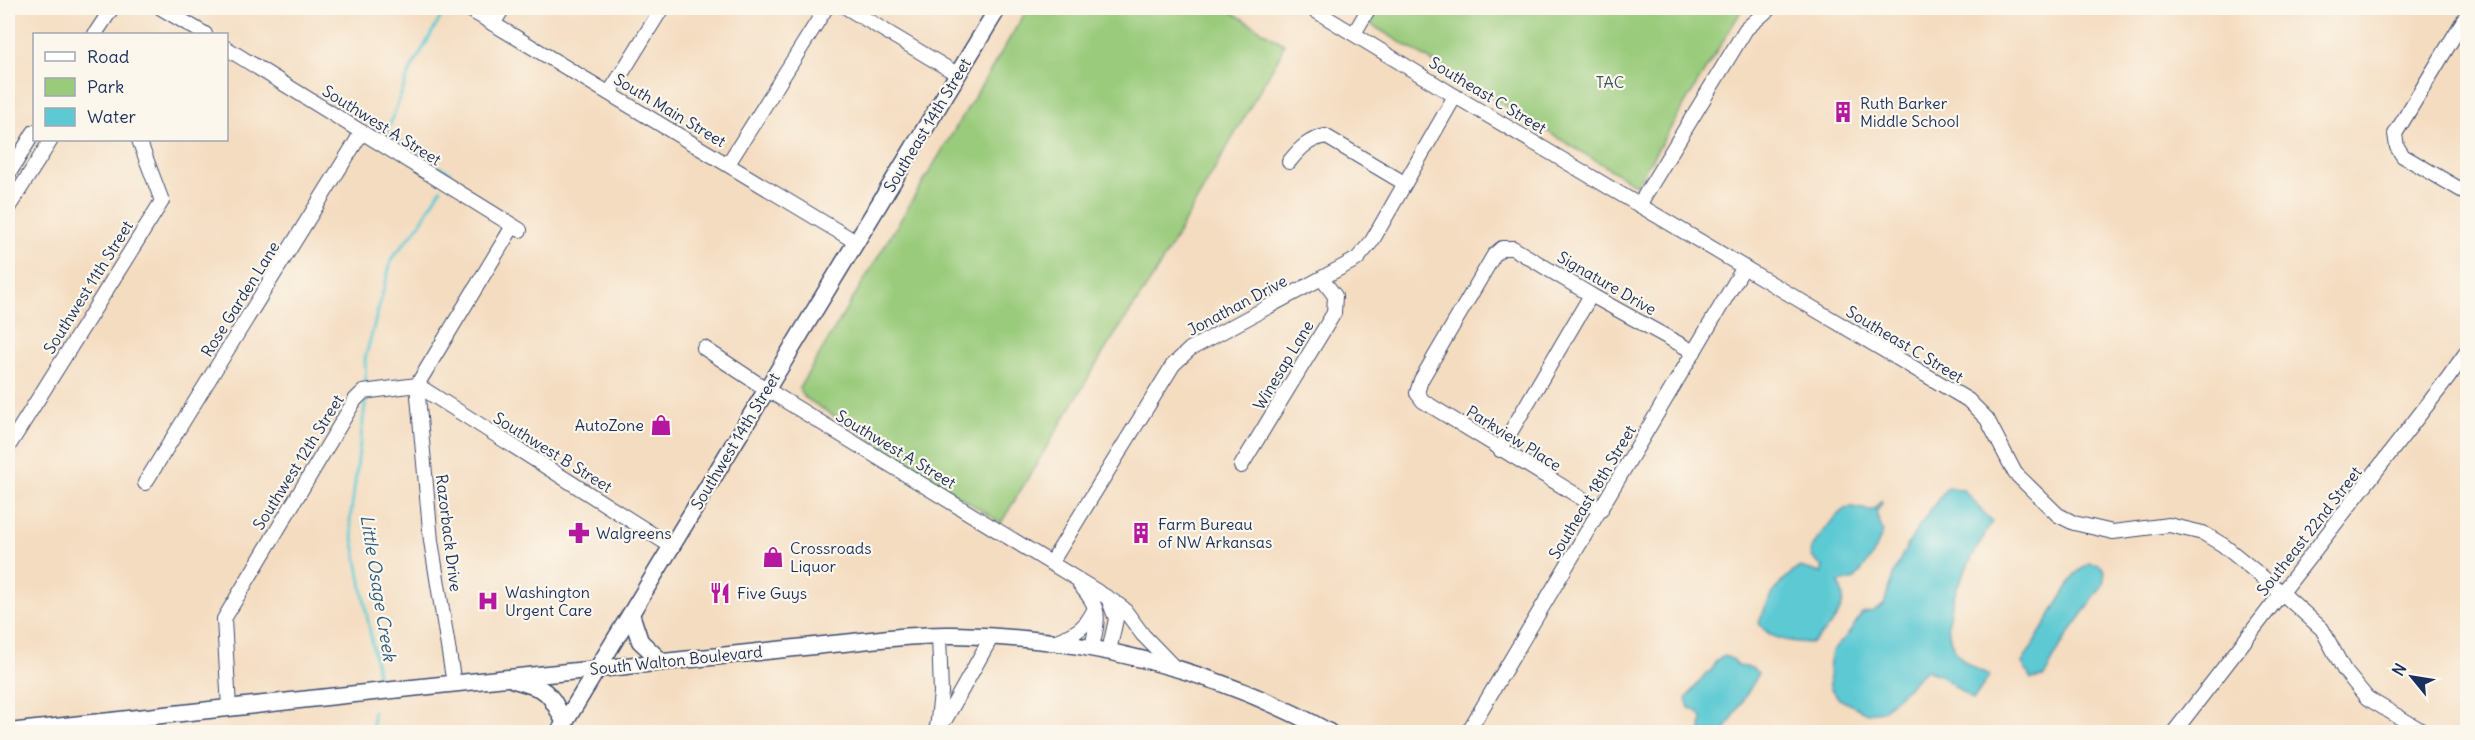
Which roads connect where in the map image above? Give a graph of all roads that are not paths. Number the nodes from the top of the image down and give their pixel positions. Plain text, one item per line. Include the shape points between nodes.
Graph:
1 (112, 8) edge
2 (161, 8) edge
3 (466, 8) edge
4 (503, 8) edge
5 (662, 8) edge
6 (826, 8) edge
7 (847, 8) edge
8 (998, 8) edge
9 (1311, 8) edge
10 (1369, 8) edge
11 (1770, 8) edge
12 (2468, 13) edge
13 (493, 24) junction
14 (1355, 32) junction
15 (96, 33) edge
16 (202, 33) edge
17 (228, 49) edge
18 (957, 74) junction
19 (610, 92) junction
20 (1455, 96) junction
21 (362, 132) junction
22 (33, 134) edge
23 (50, 141) edge
24 (139, 141) edge
25 (1289, 162) dead end
26 (728, 164) junction
27 (8, 175) edge
28 (1404, 183) junction
29 (2468, 194) edge
30 (1639, 205) junction
31 (8, 208) edge
32 (856, 242) junction
33 (1744, 267) junction
34 (1322, 279) junction
35 (1591, 295) junction
36 (704, 348) dead end
37 (2468, 350) edge
38 (1694, 352) junction
39 (417, 385) junction
40 (766, 389) junction
41 (1418, 389) joint
42 (8, 447) edge
43 (1500, 450) junction
44 (1240, 466) dead end
45 (145, 483) dead end
46 (1601, 510) junction
47 (671, 546) junction
48 (1051, 563) junction
49 (1072, 576) junction
50 (2282, 593) junction
51 (1108, 598) junction
52 (1095, 606) junction
53 (631, 614) junction
54 (939, 635) junction
55 (992, 636) junction
56 (1054, 642) junction
57 (1092, 647) junction
58 (1110, 651) junction
59 (662, 662) junction
60 (1174, 667) junction
61 (597, 669) junction
62 (507, 678) junction
63 (454, 684) junction
64 (229, 708) junction
65 (562, 728) edge
66 (935, 730) edge
67 (8, 732) edge
68 (1329, 732) edge
69 (1468, 732) edge
70 (2174, 732) edge
71 (2424, 732) edge

1 - 15 street
2 - 16 street
3 - 13 street, South Main Street
4 - 13 street
5 - 19 street
6 - 26 street
7 - 18 street
8 - 18 main road, Southeast 14th Street
9 - 14 street, Southeast C Street
10 - 14 street
11 - 30 street via 1746,29
12 - 29 street via 2395,134 2403,156
13 - 19 street, South Main Street
14 - 20 street, Southeast C Street
17 - 21 street, Southwest A Street
18 - 32 main road, Southeast 14th Street
19 - 26 street, South Main Street
20 - 28 street, Jonathan Drive
20 - 30 street, Southeast C Street
21 - 39 street, Southwest A Street via 516,228
21 - 45 street, Rose Garden Lane
22 - 27 street
23 - 31 street
24 - 42 street, Southwest 11th Street via 162,201
25 - 28 street via 1311,140 1325,136
26 - 32 street, South Main Street
28 - 34 street, Jonathan Drive via 1372,241 1357,259
30 - 33 street, Southeast C Street
32 - 40 main road, Southwest 14th Street
33 - 38 street, Southeast 18th Street
33 - 50 street, Southeast C Street via 1968,400 1987,419 2015,473 2058,515 2113,532 2169,525 2204,533
34 - 44 street, Winesap Lane via 1335,296 1334,313
34 - 48 street, Jonathan Drive via 1190,349 1173,365
35 - 38 street, Signature Drive
35 - 41 street, Signature Drive via 1514,248 1502,248 1494,255
35 - 43 street
36 - 40 street, Southwest A Street
37 - 50 street, Southeast 22nd Street
38 - 46 street, Southeast 18th Street
39 - 47 street, Southwest B Street
39 - 63 street, Razorback Drive via 431,541
39 - 64 street, Southwest 12th Street via 363,392 355,400 248,576 224,619
40 - 47 main road, Southwest 14th Street
40 - 48 street, Southwest A Street
41 - 43 street, Parkview Place via 1423,401
43 - 46 street, Parkview Place
46 - 69 street, Southeast 18th Street
47 - 53 main road, Southwest 14th Street
48 - 49 street, Southwest A Street
49 - 51 street, Southwest A Street
49 - 52 street, Southwest A Street
50 - 70 street, Southeast 22nd Street
50 - 71 street, Southeast C Street via 2322,629 2344,670 2367,698
51 - 58 street via 1116,619
51 - 60 street, Southwest A Street via 1123,608
52 - 56 street via 1089,622 1076,633
52 - 57 street via 1099,616
53 - 59 main road via 640,641
53 - 61 main road, Southwest 14th Street
54 - 55 main road, South Walton Boulevard
54 - 59 main road, South Walton Boulevard
54 - 66 street via 941,693
55 - 56 main road, South Walton Boulevard
55 - 66 street via 946,718
56 - 57 main road, South Walton Boulevard
57 - 58 main road, South Walton Boulevard
58 - 60 main road, South Walton Boulevard
59 - 61 main road, South Walton Boulevard
60 - 68 main road, South Walton Boulevard via 1270,702
61 - 62 main road, South Walton Boulevard
61 - 65 main road, Southwest 14th Street
62 - 63 main road, South Walton Boulevard
62 - 65 main road via 547,691
63 - 64 main road, South Walton Boulevard
64 - 67 main road, South Walton Boulevard

